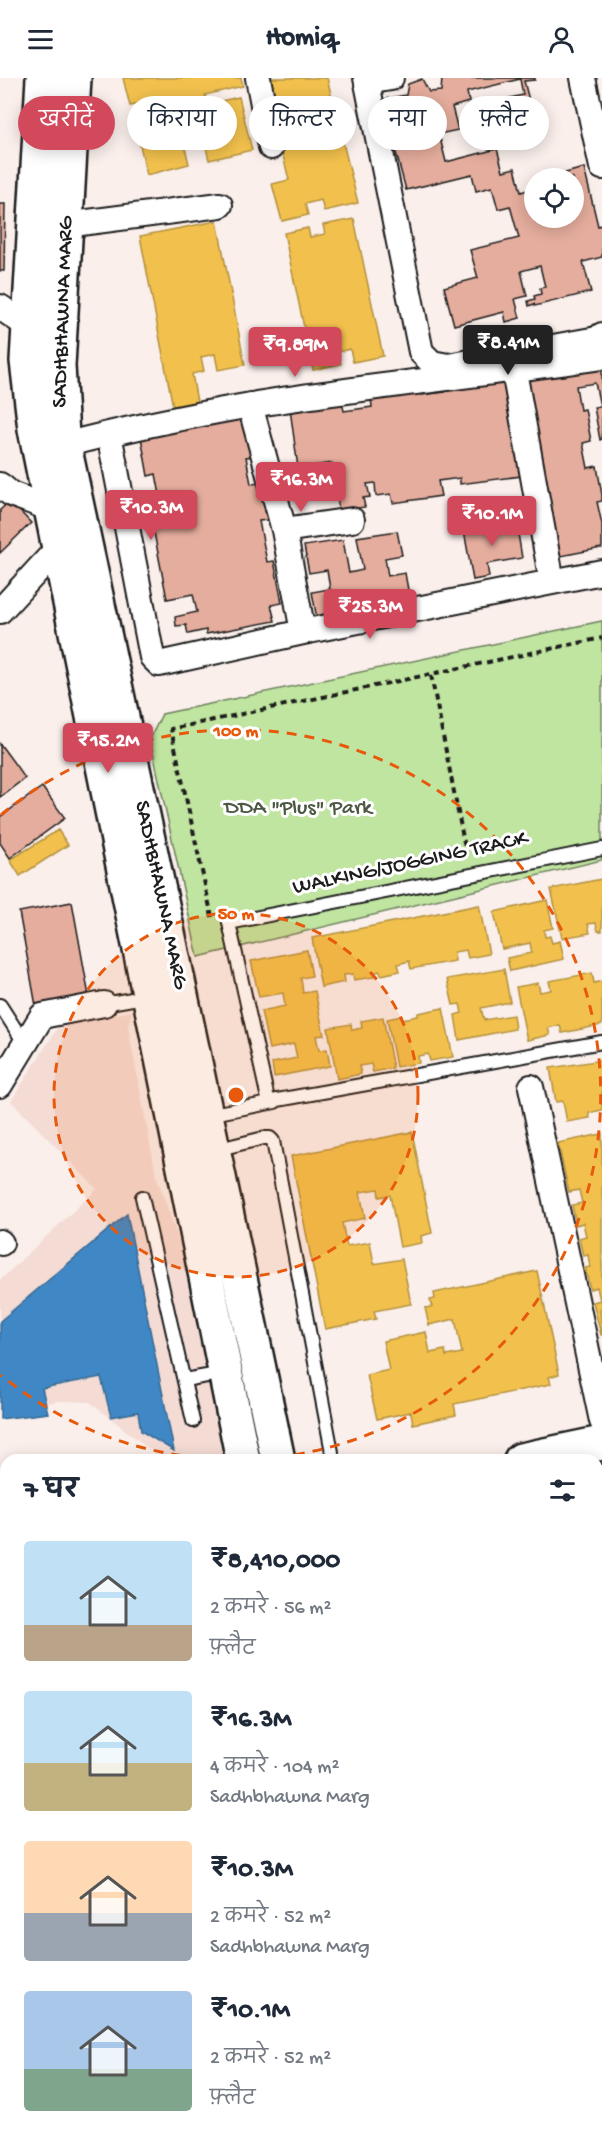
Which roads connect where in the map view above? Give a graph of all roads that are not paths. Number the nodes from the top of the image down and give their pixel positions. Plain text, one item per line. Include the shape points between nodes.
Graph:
1 (43, 78) edge
2 (74, 78) edge
3 (258, 78) edge
4 (391, 78) edge
5 (583, 78) edge
6 (367, 80) edge
7 (261, 96) edge
8 (602, 167) edge
9 (220, 205) dead end
10 (65, 225) junction
11 (0, 307) edge
12 (29, 327) junction
13 (602, 335) edge
14 (602, 357) edge
15 (514, 370) junction
16 (250, 405) junction
17 (109, 434) junction
18 (64, 445) junction
19 (0, 485) edge
20 (51, 509) junction
21 (352, 520) dead end
22 (284, 530) junction
23 (59, 547) junction
24 (602, 572) edge
25 (552, 582) junction
26 (0, 611) edge
27 (303, 632) junction
28 (602, 849) edge
29 (150, 996) junction
30 (0, 1005) edge
31 (104, 1005) joint
32 (602, 1042) edge
33 (25, 1044) junction
34 (0, 1085) edge
35 (531, 1088) dead end
36 (275, 1102) junction
37 (205, 1115) junction
38 (214, 1150) junction
39 (142, 1197) dead end
40 (225, 1373) junction
41 (184, 1380) junction
42 (193, 1421) dead end
43 (602, 1421) edge
44 (602, 1443) edge
45 (332, 1452) dead end
46 (242, 1454) edge
47 (277, 1454) edge
48 (550, 1454) edge

1 - 12 street, SADHBHAWNA MARG
2 - 10 street, SADHBHAWNA MARG
3 - 7 street
4 - 6 street
5 - 8 street
6 - 13 street via 421,351 432,363 448,366
9 - 10 street
10 - 18 street, SADHBHAWNA MARG via 58,366
11 - 12 street
12 - 20 street, SADHBHAWNA MARG via 27,361 35,429
14 - 15 street
15 - 16 street
15 - 25 street
16 - 17 street
16 - 22 street
17 - 18 street
17 - 27 street via 152,657 159,664
18 - 37 street, SADHBHAWNA MARG
19 - 20 street via 11,494
20 - 23 street, SADHBHAWNA MARG
21 - 22 street
22 - 27 street
23 - 26 street
23 - 29 street, SADHBHAWNA MARG
24 - 25 street
25 - 27 street
28 - 36 lane via 229,923 268,1099
29 - 31 lane
29 - 40 street, SADHBHAWNA MARG
30 - 33 lane
31 - 33 street via 42,1016
32 - 36 lane
33 - 34 street
35 - 43 street
36 - 37 lane
37 - 38 street, SADHBHAWNA MARG
38 - 45 lane via 264,1138 273,1141
38 - 47 street, SADHBHAWNA MARG
39 - 41 lane
40 - 41 lane
40 - 46 street, SADHBHAWNA MARG
41 - 42 lane
44 - 48 street

